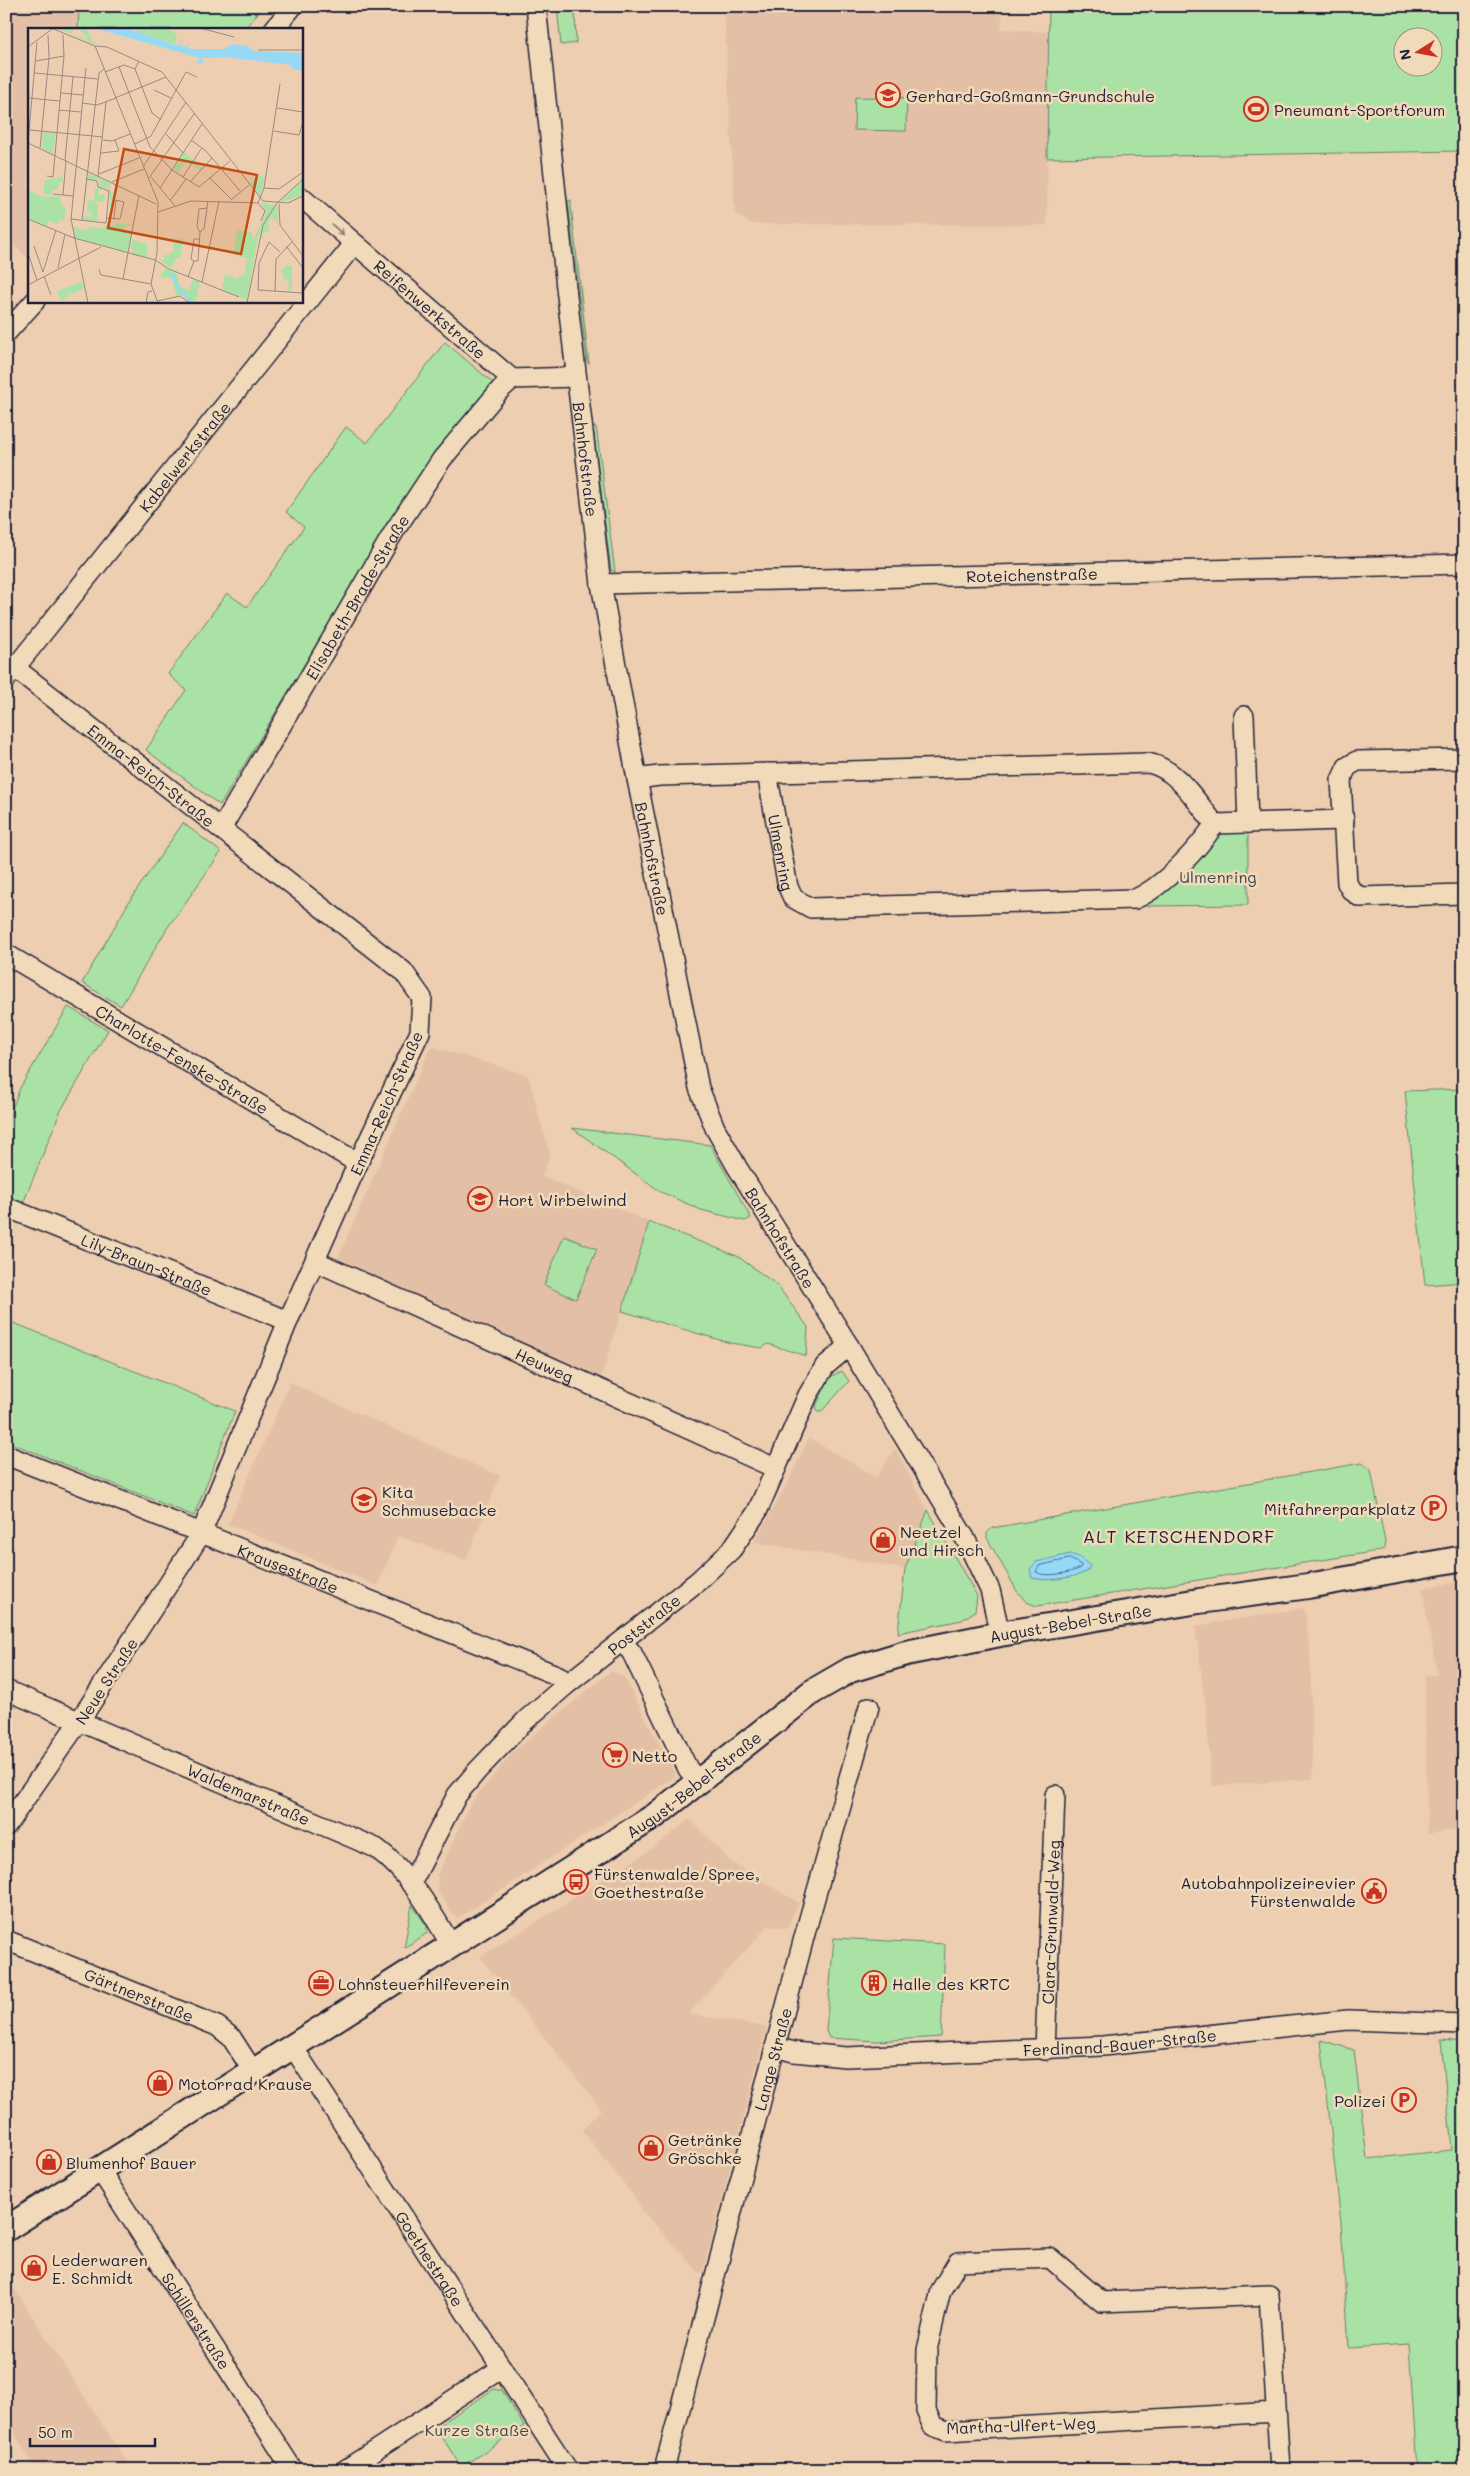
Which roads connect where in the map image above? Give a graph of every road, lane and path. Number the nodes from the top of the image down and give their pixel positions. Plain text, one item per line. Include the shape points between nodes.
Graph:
1 (293, 6) edge
2 (536, 6) edge
3 (275, 28) edge
4 (302, 198) edge
5 (354, 244) junction
6 (34, 302) edge
7 (6, 333) edge
8 (576, 377) junction
9 (512, 379) junction
10 (1464, 564) edge
11 (601, 584) junction
12 (9, 669) edge
13 (1244, 716) dead end
14 (1464, 759) edge
15 (767, 773) junction
16 (637, 779) junction
17 (1344, 820) junction
18 (1248, 823) junction
19 (1215, 824) junction
20 (221, 829) junction
21 (1464, 894) edge
22 (6, 954) edge
23 (358, 1163) junction
24 (6, 1207) edge
25 (315, 1262) junction
26 (288, 1321) junction
27 (849, 1346) junction
28 (6, 1455) edge
29 (775, 1468) junction
30 (201, 1534) junction
31 (1464, 1558) edge
32 (1000, 1634) junction
33 (622, 1640) junction
34 (566, 1685) junction
35 (6, 1690) edge
36 (869, 1707) dead end
37 (80, 1720) junction
38 (699, 1782) junction
39 (1055, 1795) dead end
40 (6, 1826) edge
41 (411, 1884) junction
42 (6, 1940) edge
43 (452, 1947) junction
44 (1464, 2024) edge
45 (293, 2047) junction
46 (775, 2047) junction
47 (1045, 2050) junction
48 (254, 2073) junction
49 (100, 2170) junction
50 (6, 2229) edge
51 (502, 2368) junction
52 (1276, 2412) junction
53 (293, 2470) edge
54 (345, 2470) edge
55 (568, 2470) edge
56 (664, 2470) edge
57 (1280, 2470) edge

1 - 3 street
2 - 8 street, Bahnhofstraße
4 -> 5 street, Reifenwerkstraße
5 - 9 street, Reifenwerkstraße
5 - 12 street, Kabelwerkstraße
6 - 7 street
8 - 9 street
8 - 11 street, Bahnhofstraße
9 - 20 street, Elisabeth-Brade-Straße via 442,459 395,530
10 - 11 street, Roteichenstraße
11 - 16 street, Bahnhofstraße
12 - 20 street, Emma-Reich-Straße
13 - 18 street
14 - 17 street via 1357,762 1348,767 1341,780
15 - 16 street
15 - 19 street via 1148,763 1160,765 1170,772
15 - 19 street, Ulmenring via 788,887 793,898 811,908 1135,899 1150,892 1204,840
16 - 27 street, Bahnhofstraße via 699,1088 715,1128 737,1168
17 - 18 street
17 - 21 street via 1347,882 1351,890 1360,896
18 - 19 street
20 - 23 street, Emma-Reich-Straße via 402,970 422,998 420,1032
22 - 23 street, Charlotte-Fenske-Straße
23 - 25 street, Emma-Reich-Straße
24 - 26 street, Lily-Braun-Straße
25 - 26 street, Emma-Reich-Straße
25 - 29 street, Heuweg
26 - 30 street, Emma-Reich-Straße
27 - 29 street, Poststraße via 825,1366 808,1395
27 - 32 street, Bahnhofstraße via 980,1568 990,1590
28 - 30 street, Krausestraße
29 - 33 street, Poststraße via 757,1512 732,1549 698,1581
30 - 34 street, Krausestraße via 559,1676
30 - 37 street, Neue Straße
31 - 32 main road, August-Bebel-Straße via 1318,1585
32 - 38 main road, August-Bebel-Straße via 906,1653 850,1670 812,1692
33 - 34 street, Poststraße
33 - 38 street via 632,1653 688,1769
34 - 41 street, Poststraße via 526,1720 462,1789
35 - 37 street, Waldemarstraße
36 - 46 street, Lange Straße
37 - 40 street, Neue Straße
37 - 41 street, Waldemarstraße via 376,1848
38 - 43 main road, August-Bebel-Straße via 656,1815
39 - 47 street, Clara-Grunwald-Weg
41 - 43 street, Waldemarstraße
42 - 48 street, Gärtnerstraße via 217,2026 231,2037
43 - 45 main road, August-Bebel-Straße
44 - 47 street, Ferdinand-Bauer-Straße via 1348,2020
45 - 48 main road, August-Bebel-Straße
45 - 51 street, Goethestraße
46 - 47 street, Ferdinand-Bauer-Straße via 846,2057
46 - 56 street, Lange Straße
48 - 49 main road, August-Bebel-Straße
49 - 50 main road, August-Bebel-Straße
49 - 53 street, Schillerstraße
51 - 54 street
51 - 55 street, Goethestraße
52 - 52 street, Martha-Ulfert-Weg via 1269,2295 1102,2302 1050,2258 958,2262 941,2290 926,2350 926,2411 933,2426 946,2431
52 - 57 street, Martha-Ulfert-Weg

